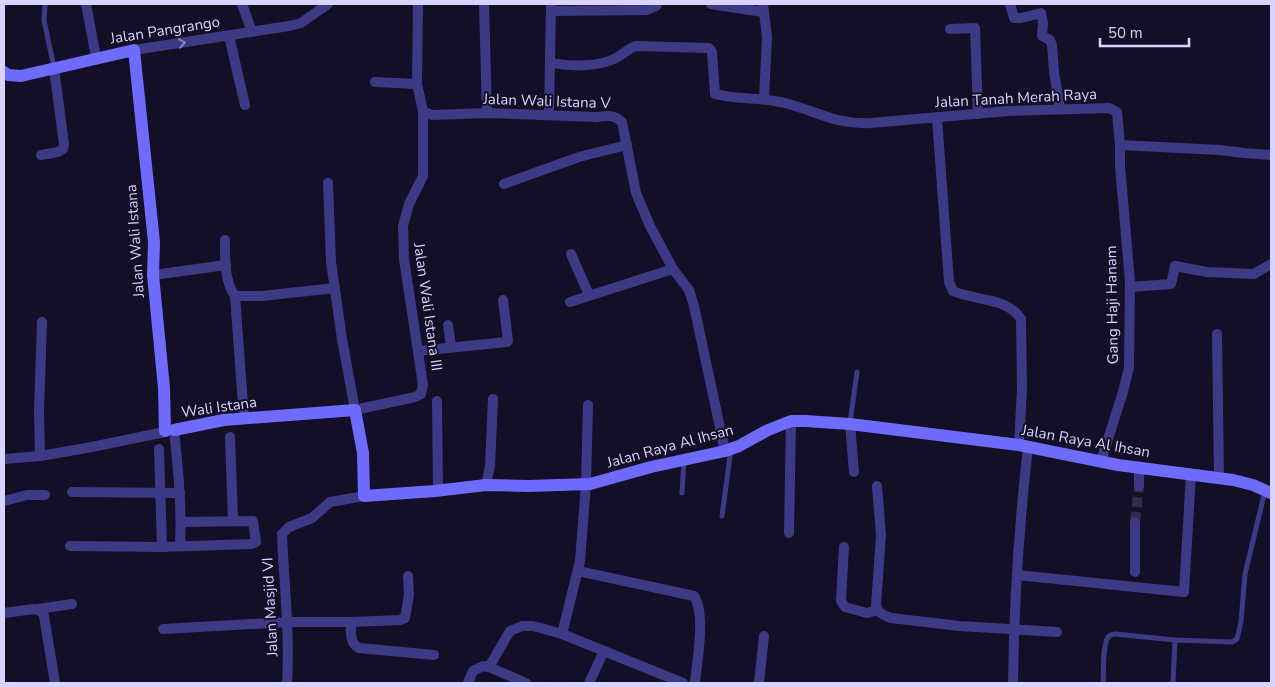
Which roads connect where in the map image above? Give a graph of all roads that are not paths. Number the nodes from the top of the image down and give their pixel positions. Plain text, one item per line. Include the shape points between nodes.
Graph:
1 (45, 4) edge
2 (86, 4) edge
3 (242, 4) edge
4 (328, 4) edge
5 (418, 4) edge
6 (484, 4) edge
7 (711, 4) edge
8 (1010, 4) edge
9 (655, 6) edge
10 (551, 7) edge
11 (763, 8) edge
12 (1040, 8) edge
13 (950, 28) dead end
14 (252, 32) junction
15 (229, 36) junction
16 (134, 50) junction
17 (96, 58) junction
18 (550, 62) junction
19 (54, 68) junction
20 (4, 72) edge
21 (375, 82) dead end
22 (417, 84) junction
23 (764, 99) junction
24 (245, 104) dead end
25 (1060, 108) junction
26 (423, 111) junction
27 (487, 113) junction
28 (549, 114) junction
29 (978, 114) junction
30 (937, 118) junction
31 (627, 145) junction
32 (1120, 146) junction
33 (1271, 154) edge
34 (40, 155) dead end
35 (328, 183) dead end
36 (504, 184) dead end
37 (225, 240) dead end
38 (571, 254) dead end
39 (1271, 264) edge
40 (226, 265) junction
41 (673, 269) junction
42 (153, 275) junction
43 (1130, 287) junction
44 (335, 288) junction
45 (589, 295) junction
46 (235, 296) junction
47 (503, 300) dead end
48 (570, 302) dead end
49 (42, 322) dead end
50 (448, 325) dead end
51 (1217, 334) dead end
52 (451, 346) junction
53 (418, 351) junction
54 (857, 372) dead end
55 (493, 400) dead end
56 (437, 401) dead end
57 (588, 405) dead end
58 (355, 410) junction
59 (244, 418) junction
60 (790, 421) junction
61 (850, 424) junction
62 (170, 431) junction
63 (230, 437) dead end
64 (1024, 446) junction
65 (159, 450) dead end
66 (729, 452) junction
67 (40, 456) junction
68 (4, 459) edge
69 (684, 460) junction
70 (1101, 461) junction
71 (1140, 468) junction
72 (854, 472) dead end
73 (1191, 474) junction
74 (1219, 478) junction
75 (588, 484) junction
76 (486, 485) junction
77 (877, 486) dead end
78 (1139, 486) tunnel mouth
79 (438, 490) junction
80 (72, 492) dead end
81 (1268, 492) edge
82 (180, 493) junction
83 (682, 493) dead end
84 (160, 494) junction
85 (45, 495) dead end
86 (364, 496) junction
87 (4, 501) edge
88 (722, 516) dead end
89 (233, 520) junction
90 (181, 522) junction
91 (1135, 522) tunnel mouth
92 (285, 530) joint
93 (789, 534) dead end
94 (180, 545) junction
95 (70, 546) dead end
96 (162, 547) junction
97 (844, 547) dead end
98 (578, 572) junction
99 (1135, 572) dead end
100 (1017, 575) junction
101 (408, 576) dead end
102 (72, 604) dead end
103 (38, 609) junction
104 (877, 610) junction
105 (4, 613) edge
106 (288, 622) junction
107 (351, 622) junction
108 (1014, 628) junction
109 (163, 629) dead end
110 (1057, 632) dead end
111 (562, 634) junction
112 (764, 636) dead end
113 (1176, 640) junction
114 (604, 651) junction
115 (434, 655) dead end
116 (489, 667) junction
117 (55, 683) edge
118 (288, 683) edge
119 (468, 683) edge
120 (526, 683) edge
121 (589, 683) edge
122 (684, 683) edge
123 (695, 683) edge
124 (759, 683) edge
125 (1013, 683) edge
126 (1103, 683) edge
127 (1173, 683) edge

1 - 19 lane via 44,21
2 - 17 street
3 - 14 street
4 - 14 street, Jalan Pangrango via 301,23
5 - 22 street, Jalan Wali Istana III
6 - 27 street
7 - 11 street
8 - 12 street via 1014,18 1021,18
9 - 10 street
10 - 18 street
11 - 23 street via 767,37
12 - 25 street via 1042,36 1052,45
13 - 29 street via 975,28
14 - 15 street, Jalan Pangrango
16 -> 15 street, Jalan Pangrango
15 - 24 street
16 - 17 street, Jalan Pangrango
16 - 42 street, Jalan Wali Istana via 154,242
17 - 19 street, Jalan Pangrango
18 - 23 street, Jalan Tanah Merah Raya via 602,63 636,46 709,48 715,94
18 - 28 street
19 - 20 street, Jalan Pangrango via 22,76
19 - 34 street via 64,145 58,152
21 - 22 street
22 - 26 street, Jalan Wali Istana III
23 - 30 street, Jalan Tanah Merah Raya via 856,124
25 - 29 street, Jalan Tanah Merah Raya
25 - 32 street, Jalan Tanah Merah Raya via 1109,108 1117,112
26 - 27 street, Jalan Wali Istana V via 432,115
26 - 53 street, Jalan Wali Istana III via 422,176 403,226 404,259
27 - 28 street, Jalan Wali Istana V
28 - 31 street, Jalan Wali Istana V via 616,117 622,122
29 - 30 street, Jalan Tanah Merah Raya
30 - 64 street via 949,282 953,291 1002,303 1021,319
31 - 36 street via 579,157
31 - 41 street, Jalan Wali Istana V via 636,193
32 - 33 street
32 - 43 street, Gang Haji Hanam
35 - 44 street
37 - 40 street
38 - 45 street
39 - 43 street via 1254,274 1208,272 1175,266 1171,284
40 - 42 street
40 - 46 street via 230,290
41 - 45 street
41 - 66 street, Jalan Wali Istana V via 688,290 694,306
42 - 62 street, Jalan Wali Istana
43 - 70 street, Gang Haji Hanam via 1129,368
44 - 46 street
44 - 58 street
45 - 48 street
46 - 59 street
47 - 52 street via 507,342
49 - 67 street
50 - 52 street
51 - 74 street
52 - 53 street
53 - 58 street, Jalan Wali Istana III via 423,385 421,394
54 - 61 lane
55 - 76 street
56 - 79 street
57 - 75 street
58 - 59 street, Wali Istana
58 - 86 street via 363,453
59 - 62 street, Wali Istana
60 - 61 street, Jalan Raya Al Ihsan
60 - 66 street, Jalan Raya Al Ihsan
60 - 93 street
61 - 64 street, Jalan Raya Al Ihsan
61 - 72 street
62 - 67 street, Wali Istana
62 - 82 street
63 - 89 street
64 - 70 street, Jalan Raya Al Ihsan
64 - 100 street
65 - 84 street
66 - 69 street, Jalan Raya Al Ihsan
66 - 88 lane
67 - 68 street, Wali Istana
69 - 75 street, Jalan Raya Al Ihsan
69 - 83 lane
70 - 71 street, Jalan Raya Al Ihsan
71 - 73 street, Jalan Raya Al Ihsan
71 - 78 street
73 - 74 street, Jalan Raya Al Ihsan
73 - 100 street via 1184,592
74 - 81 street, Jalan Raya Al Ihsan via 1253,485
75 - 76 street, Jalan Raya Al Ihsan
75 - 98 street
76 - 79 street, Jalan Raya Al Ihsan
77 - 104 street via 881,535
79 - 86 street, Jalan Raya Al Ihsan
80 - 84 street
81 - 113 lane via 1245,574 1237,639 1232,642
82 - 84 street
82 - 90 street
84 - 96 street
85 - 87 street via 27,495
86 - 92 street, Jalan Raya Al Ihsan via 330,502 312,518
89 - 90 street
89 - 94 street via 253,521 256,542
90 - 94 street
91 - 99 street
92 - 106 street, Jalan Masjid VI via 282,542
94 - 96 street
95 - 96 street
97 - 104 street via 843,605 867,613
98 - 111 street
98 - 123 street via 694,596 700,621
100 - 108 street
101 - 107 street via 405,618
102 - 103 street
103 - 105 street
103 - 117 street via 44,616
104 - 108 street via 891,618
106 - 107 street
106 - 109 street
106 - 118 street, Jalan Masjid VI
107 - 115 street via 352,641 359,648
108 - 110 street
108 - 125 street
111 - 114 street
111 - 116 street via 533,626 510,631
112 - 124 street
113 - 126 lane via 1110,635 1105,650
113 - 127 lane
114 - 121 street
114 - 122 street
116 - 119 street via 473,671
116 - 120 street

